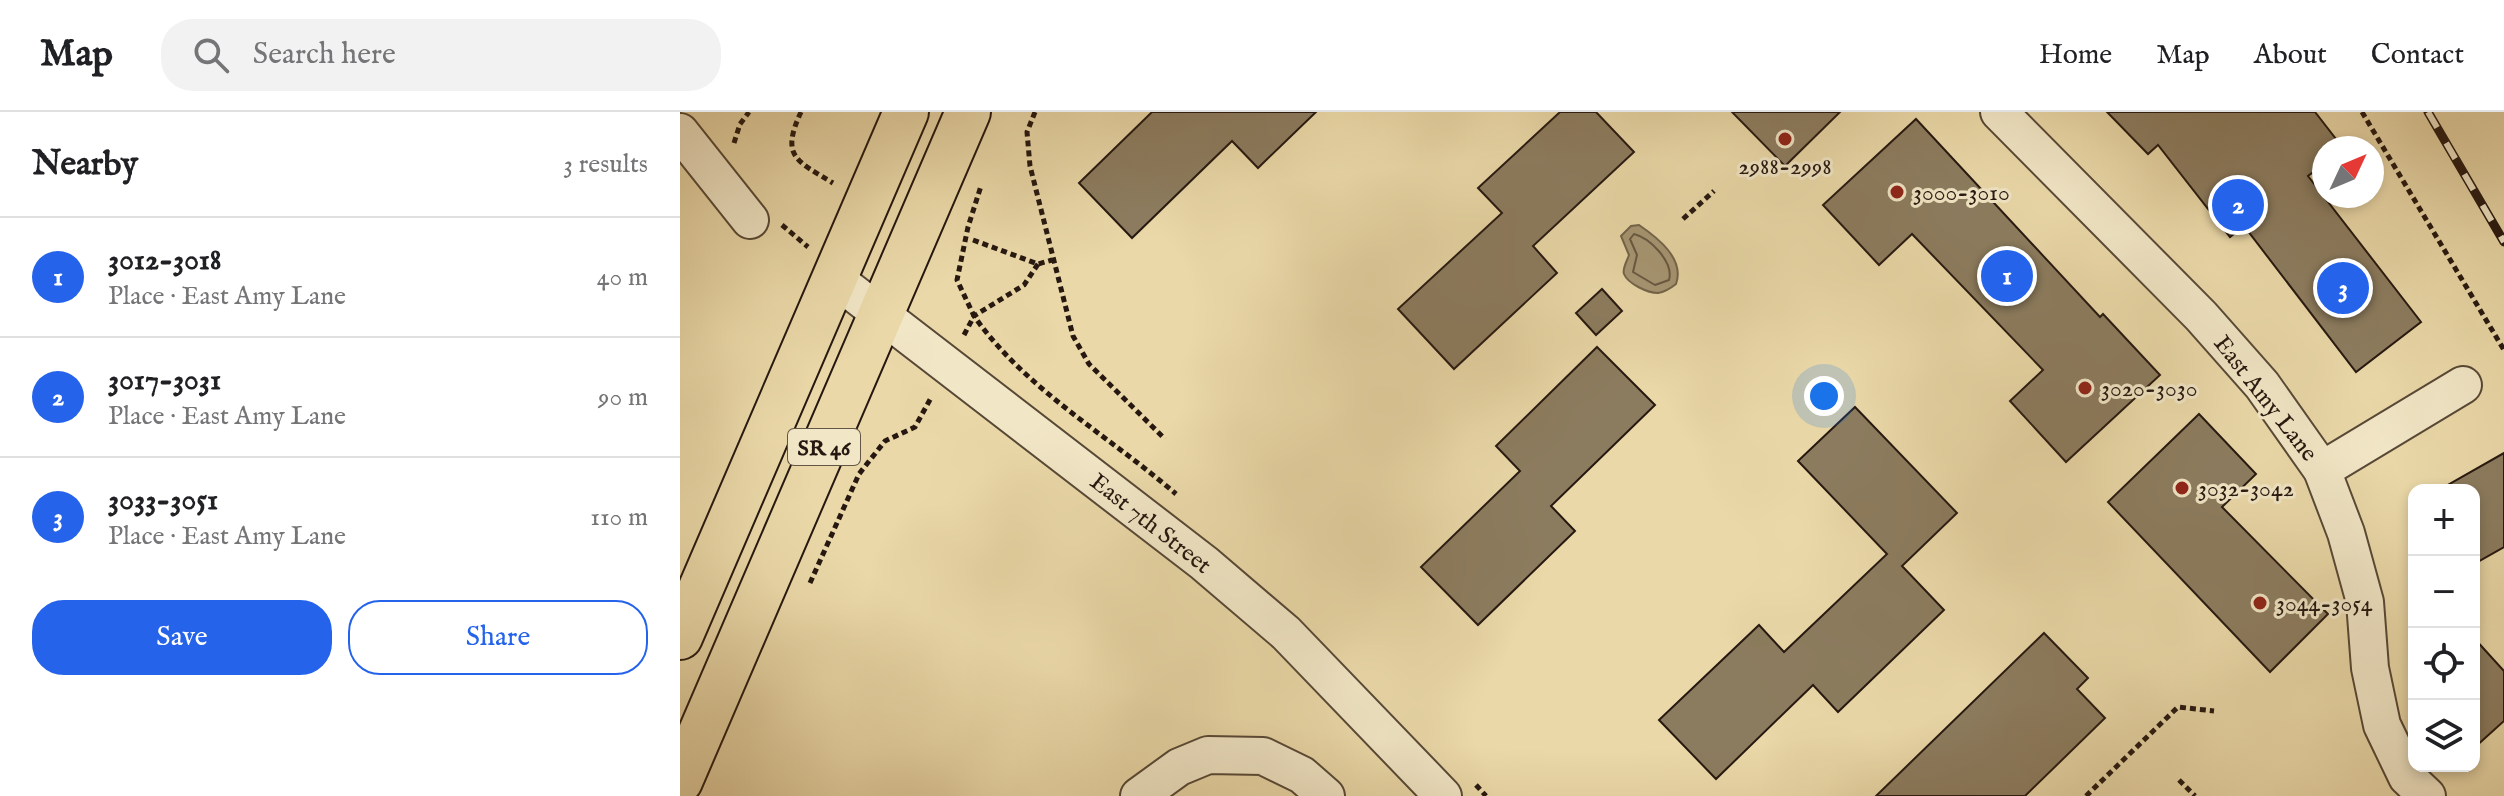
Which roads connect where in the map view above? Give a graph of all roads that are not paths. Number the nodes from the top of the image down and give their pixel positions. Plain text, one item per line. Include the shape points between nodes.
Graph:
1 (906, 112) edge
2 (968, 112) edge
3 (1999, 112) edge
4 (680, 132) edge
5 (750, 220) dead end
6 (834, 278) junction
7 (881, 314) junction
8 (2463, 385) dead end
9 (2322, 470) junction
10 (680, 637) edge
11 (680, 781) edge
12 (1139, 796) edge
13 (1326, 796) edge
14 (1443, 796) edge
15 (2427, 796) edge

1 - 6 highway, SR 46
2 - 7 highway, SR 46
3 - 9 street, East Amy Lane via 2201,316 2262,385
4 - 5 street
6 - 7 street, East 7th Street
6 - 10 highway, SR 46
7 - 11 highway, SR 46
7 - 14 street, East 7th Street via 1204,563 1286,633
8 - 9 street
9 - 15 street, East Amy Lane via 2365,602 2370,668 2382,725 2407,777
12 - 13 street via 1179,767 1222,755 1263,756 1302,775

